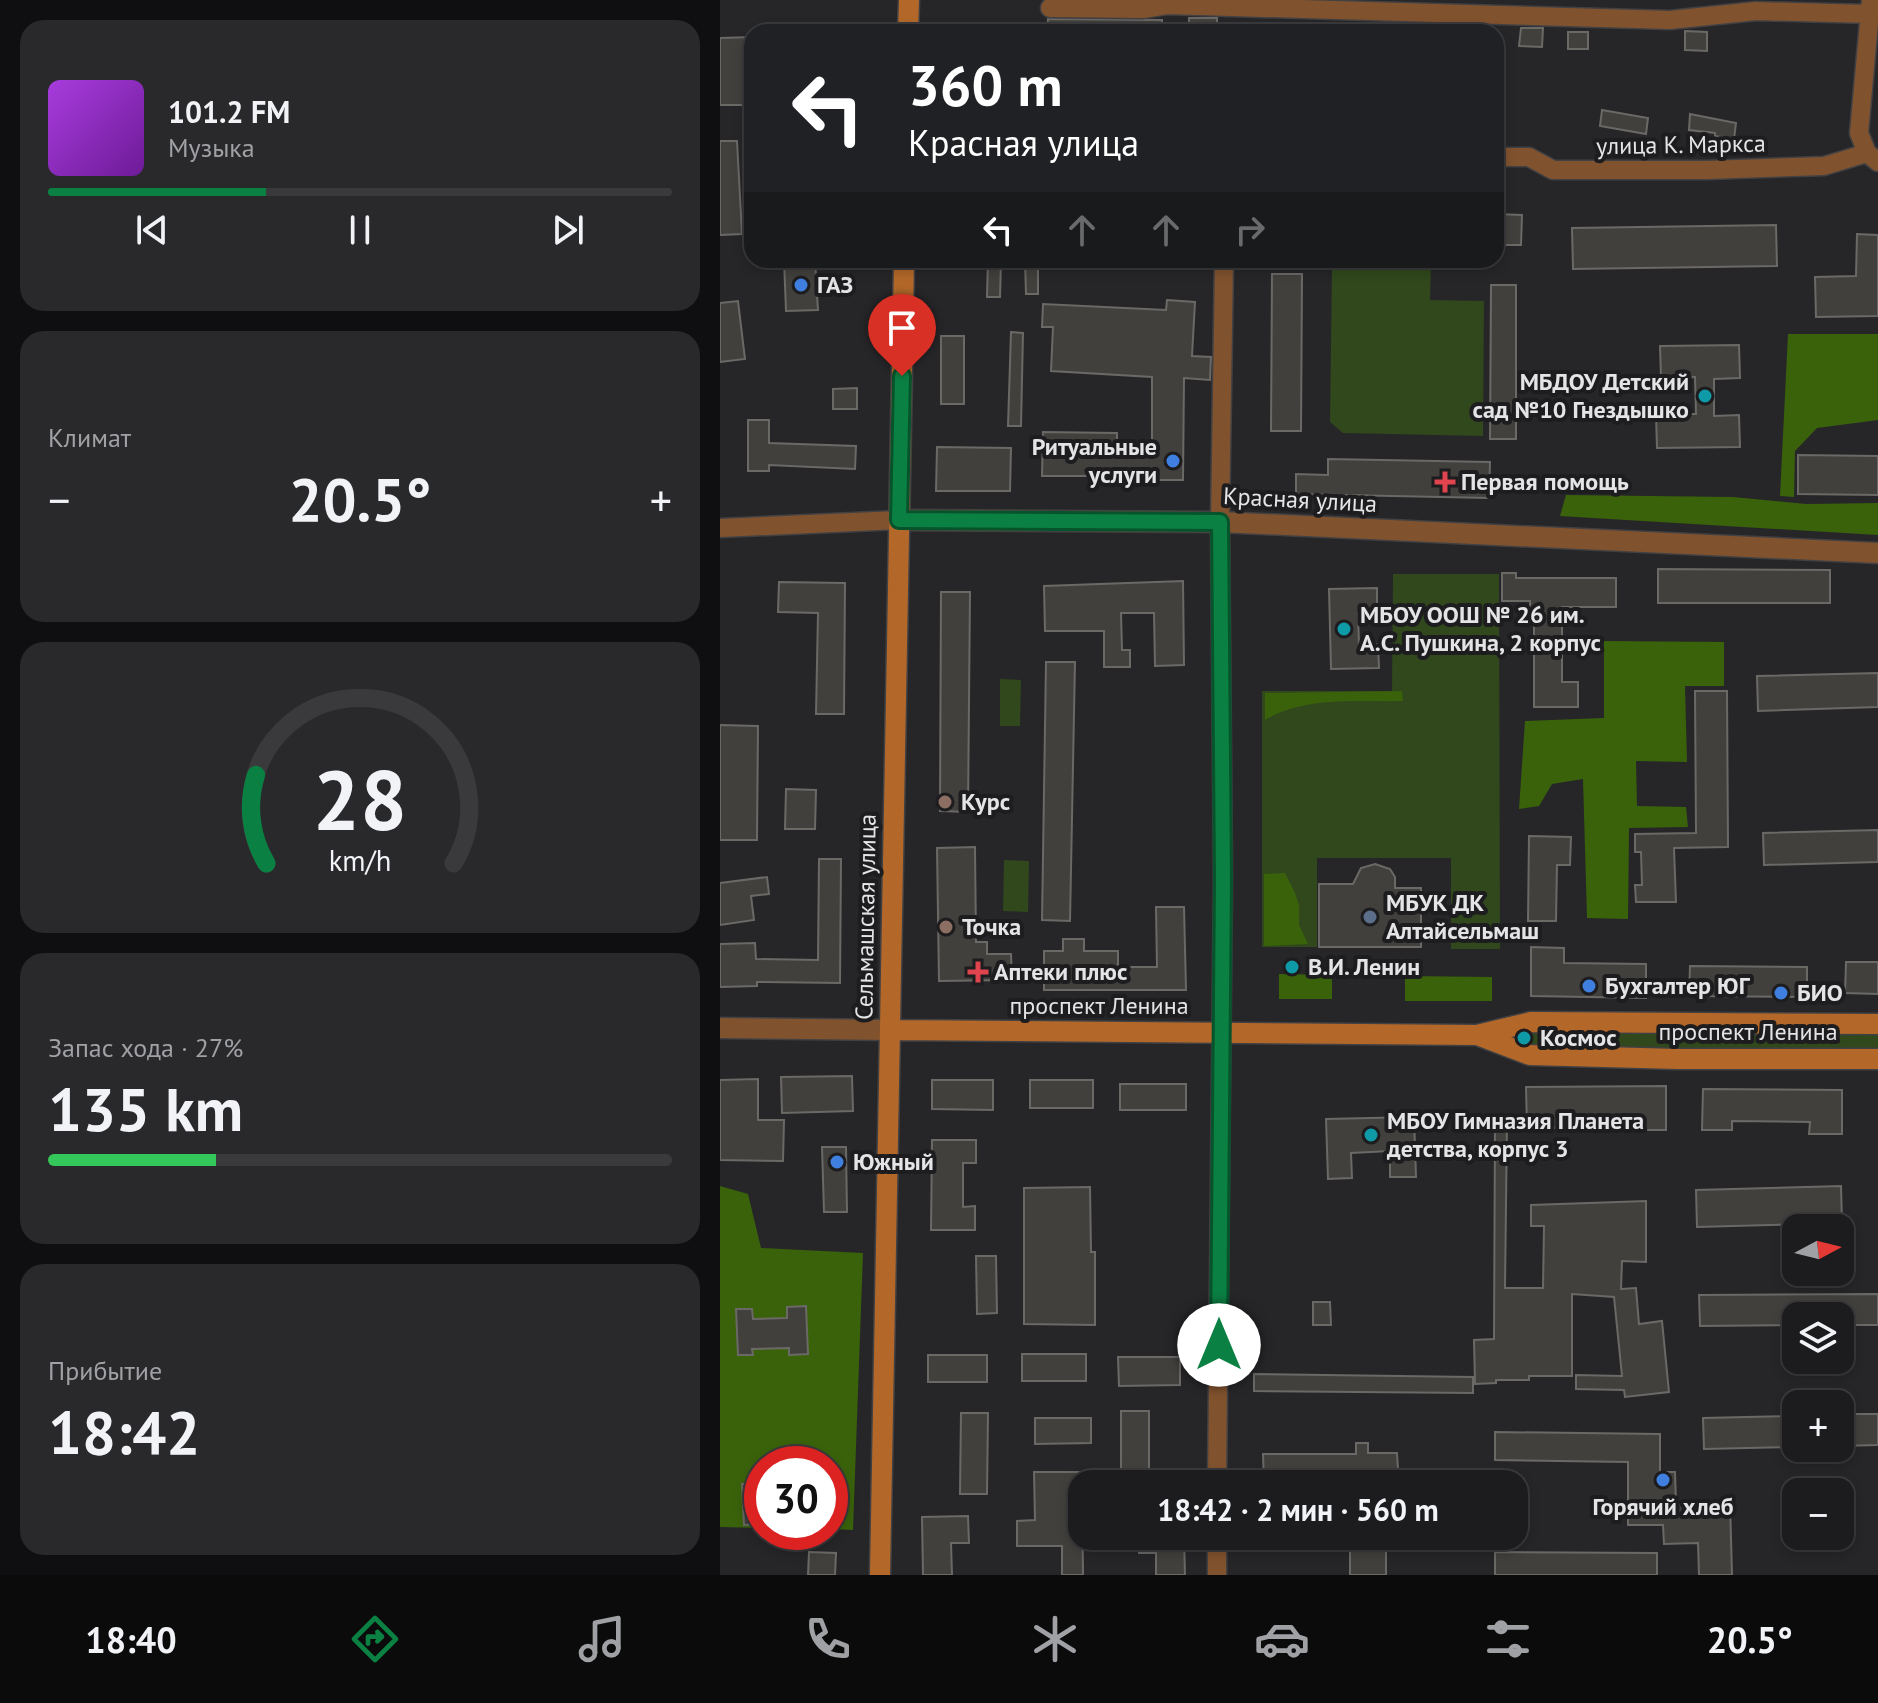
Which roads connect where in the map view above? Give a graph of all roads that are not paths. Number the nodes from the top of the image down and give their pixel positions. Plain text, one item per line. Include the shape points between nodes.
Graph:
1 (909, 0) edge
2 (1870, 7) edge
3 (1050, 8) dead end
4 (908, 24) edge
5 (1504, 157) edge
6 (1873, 158) edge
7 (904, 268) edge
8 (1224, 268) edge
9 (899, 520) junction
10 (1220, 522) junction
11 (720, 528) edge
12 (1878, 553) edge
13 (1524, 1024) junction
14 (1878, 1024) edge
15 (720, 1028) edge
16 (890, 1030) junction
17 (1221, 1033) junction
18 (1477, 1035) junction
19 (1522, 1052) junction
20 (1878, 1059) edge
21 (1217, 1470) edge
22 (1217, 1550) edge
23 (880, 1575) edge
24 (1217, 1575) edge

1 - 4 main road
2 - 3 street via 1670,20 1167,5
2 - 6 street via 1859,133
5 - 6 street, улица К. Маркса via 1529,157 1553,170 1824,166
7 - 9 main road, Сельмашская улица
8 - 10 street
9 - 10 street, Красная улица
9 - 11 street, Красная улица
9 - 16 main road, Сельмашская улица
10 - 12 street, Красная улица
10 - 17 street
13 - 14 main road, проспект Ленина
13 - 18 main road, проспект Ленина
13 - 19 main road
15 - 16 street, проспект Ленина
16 - 17 main road, проспект Ленина
16 - 23 main road, Сельмашская улица
17 - 18 main road, проспект Ленина
17 - 21 street
18 - 19 main road, проспект Ленина
19 - 20 main road, проспект Ленина
22 - 24 street

